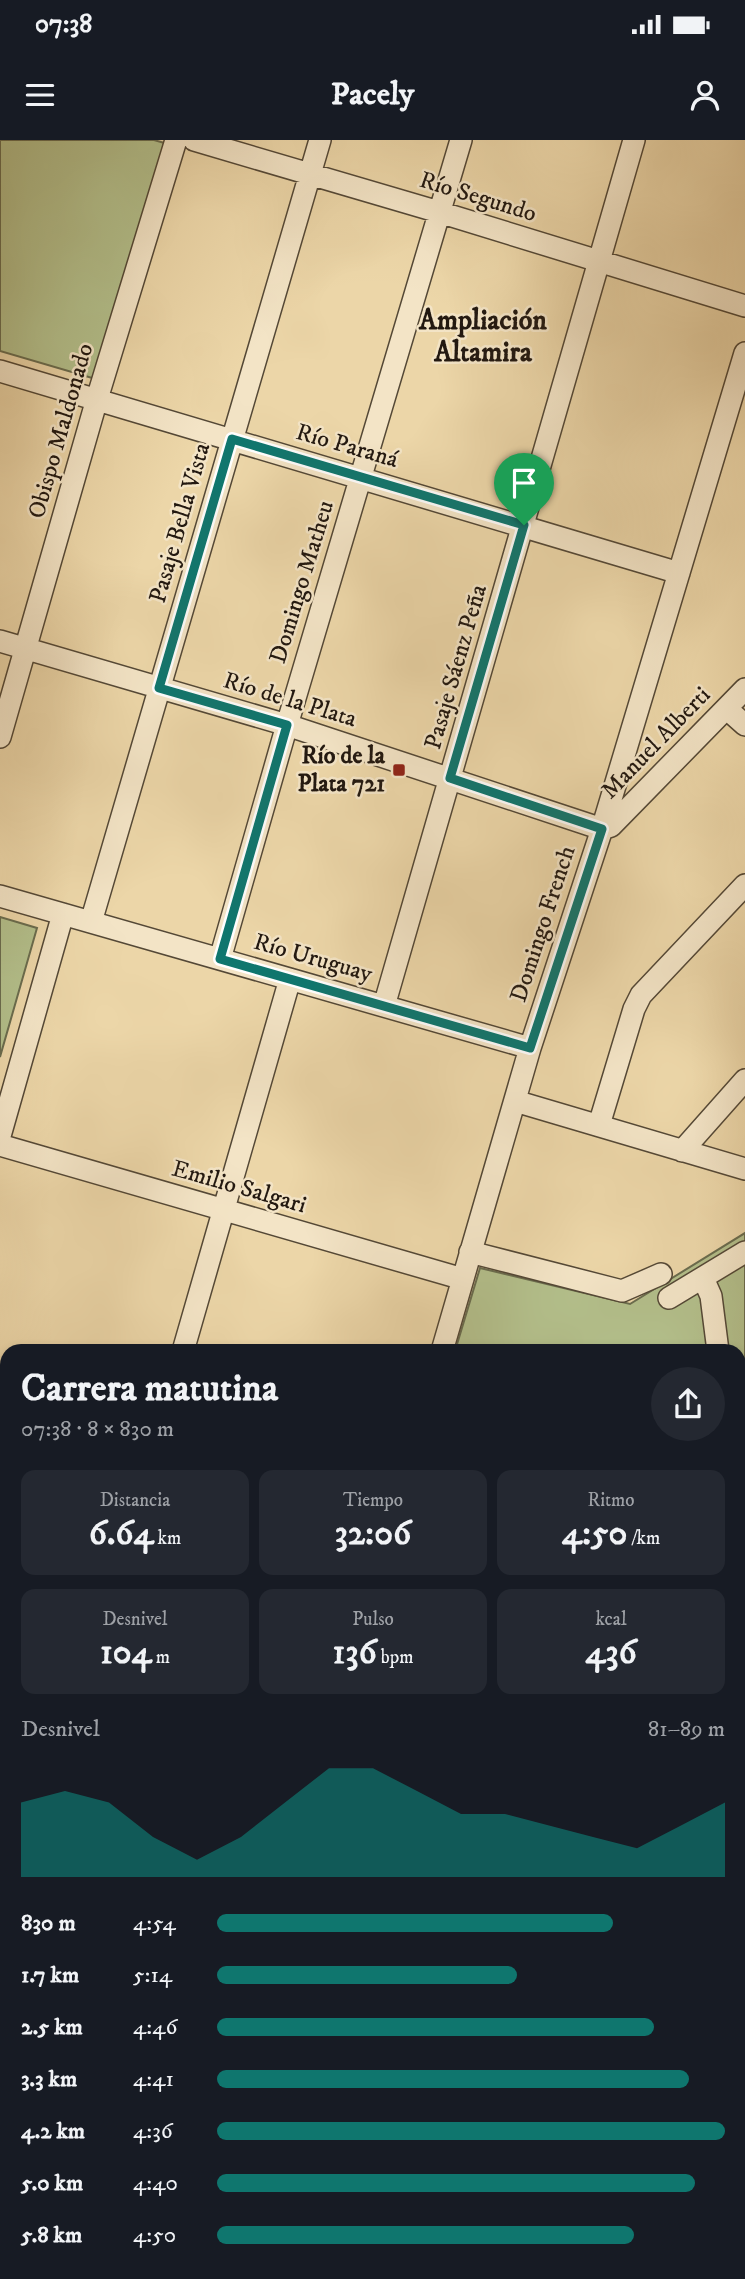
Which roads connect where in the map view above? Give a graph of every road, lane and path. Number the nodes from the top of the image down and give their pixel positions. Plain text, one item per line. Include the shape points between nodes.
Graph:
1 (176, 140) edge
2 (194, 140) edge
3 (320, 140) edge
4 (461, 140) edge
5 (635, 140) edge
6 (310, 175) junction
7 (439, 212) junction
8 (598, 262) junction
9 (745, 306) edge
10 (745, 353) edge
11 (0, 371) edge
12 (97, 399) junction
13 (232, 439) junction
14 (361, 477) junction
15 (524, 525) junction
16 (679, 573) junction
17 (0, 641) edge
18 (26, 649) junction
19 (159, 688) junction
20 (745, 689) edge
21 (727, 709) junction
22 (287, 725) junction
23 (745, 725) edge
24 (0, 737) edge
25 (450, 778) junction
26 (602, 829) junction
27 (745, 885) edge
28 (0, 896) edge
29 (62, 914) junction
30 (91, 922) junction
31 (220, 959) junction
32 (290, 979) junction
33 (384, 1006) junction
34 (530, 1048) junction
35 (745, 1080) edge
36 (514, 1101) junction
37 (599, 1125) junction
38 (0, 1136) edge
39 (0, 1145) edge
40 (682, 1151) junction
41 (745, 1169) edge
42 (224, 1210) junction
43 (470, 1252) junction
44 (745, 1252) edge
45 (661, 1274) dead end
46 (703, 1278) junction
47 (463, 1279) junction
48 (669, 1298) dead end
49 (185, 1344) edge
50 (444, 1344) edge
51 (717, 1344) edge

1 - 12 street, Obispo Maldonado
2 - 6 street, Río Segundo
3 - 6 street, Pasaje Bella Vista
4 - 7 street, Domingo Matheu
5 - 8 street, Pasaje Sáenz Peña
6 - 7 street, Río Segundo
6 - 13 street, Pasaje Bella Vista
7 - 8 street, Río Segundo
7 - 14 street, Domingo Matheu
8 - 9 street, Río Segundo
8 - 15 street, Pasaje Sáenz Peña
10 - 16 street, Domingo French
11 - 12 street, Río Paraná
12 - 13 street, Río Paraná
12 - 18 street, Obispo Maldonado
13 - 14 street, Río Paraná
13 - 19 street, Pasaje Bella Vista
14 - 15 street, Río Paraná
14 - 22 street, Domingo Matheu
15 - 16 street, Río Paraná
15 - 25 street, Pasaje Sáenz Peña
16 - 26 street, Domingo French
17 - 18 street, Río de la Plata
18 - 19 street, Río de la Plata
18 - 24 street, Obispo Maldonado
19 - 22 street, Río de la Plata
19 - 30 street, Pasaje Bella Vista
20 - 21 street, Manuel Alberti
21 - 23 street
21 - 26 street, Manuel Alberti via 611,826
22 - 25 street, Río de la Plata
22 - 31 street, Domingo Matheu
25 - 26 street, Río de la Plata
25 - 33 street, Pasaje Sáenz Peña
26 - 34 street, Domingo French
27 - 37 street via 641,995
28 - 29 street, Río Uruguay
29 - 30 street, Río Uruguay
29 - 38 street
30 - 31 street, Río Uruguay
31 - 32 street, Río Uruguay
32 - 33 street, Río Uruguay
32 - 42 street
33 - 34 street, Río Uruguay
34 - 36 street, Domingo French
35 - 40 street
36 - 37 street
36 - 43 street, Domingo French
37 - 40 street
39 - 42 street, Emilio Salgari
40 - 41 street
42 - 47 street, Emilio Salgari
42 - 49 street
43 - 45 street via 622,1291
43 - 47 street, Domingo French
44 - 46 street
46 - 48 street
46 - 51 street via 711,1296
47 - 50 street, Domingo French

